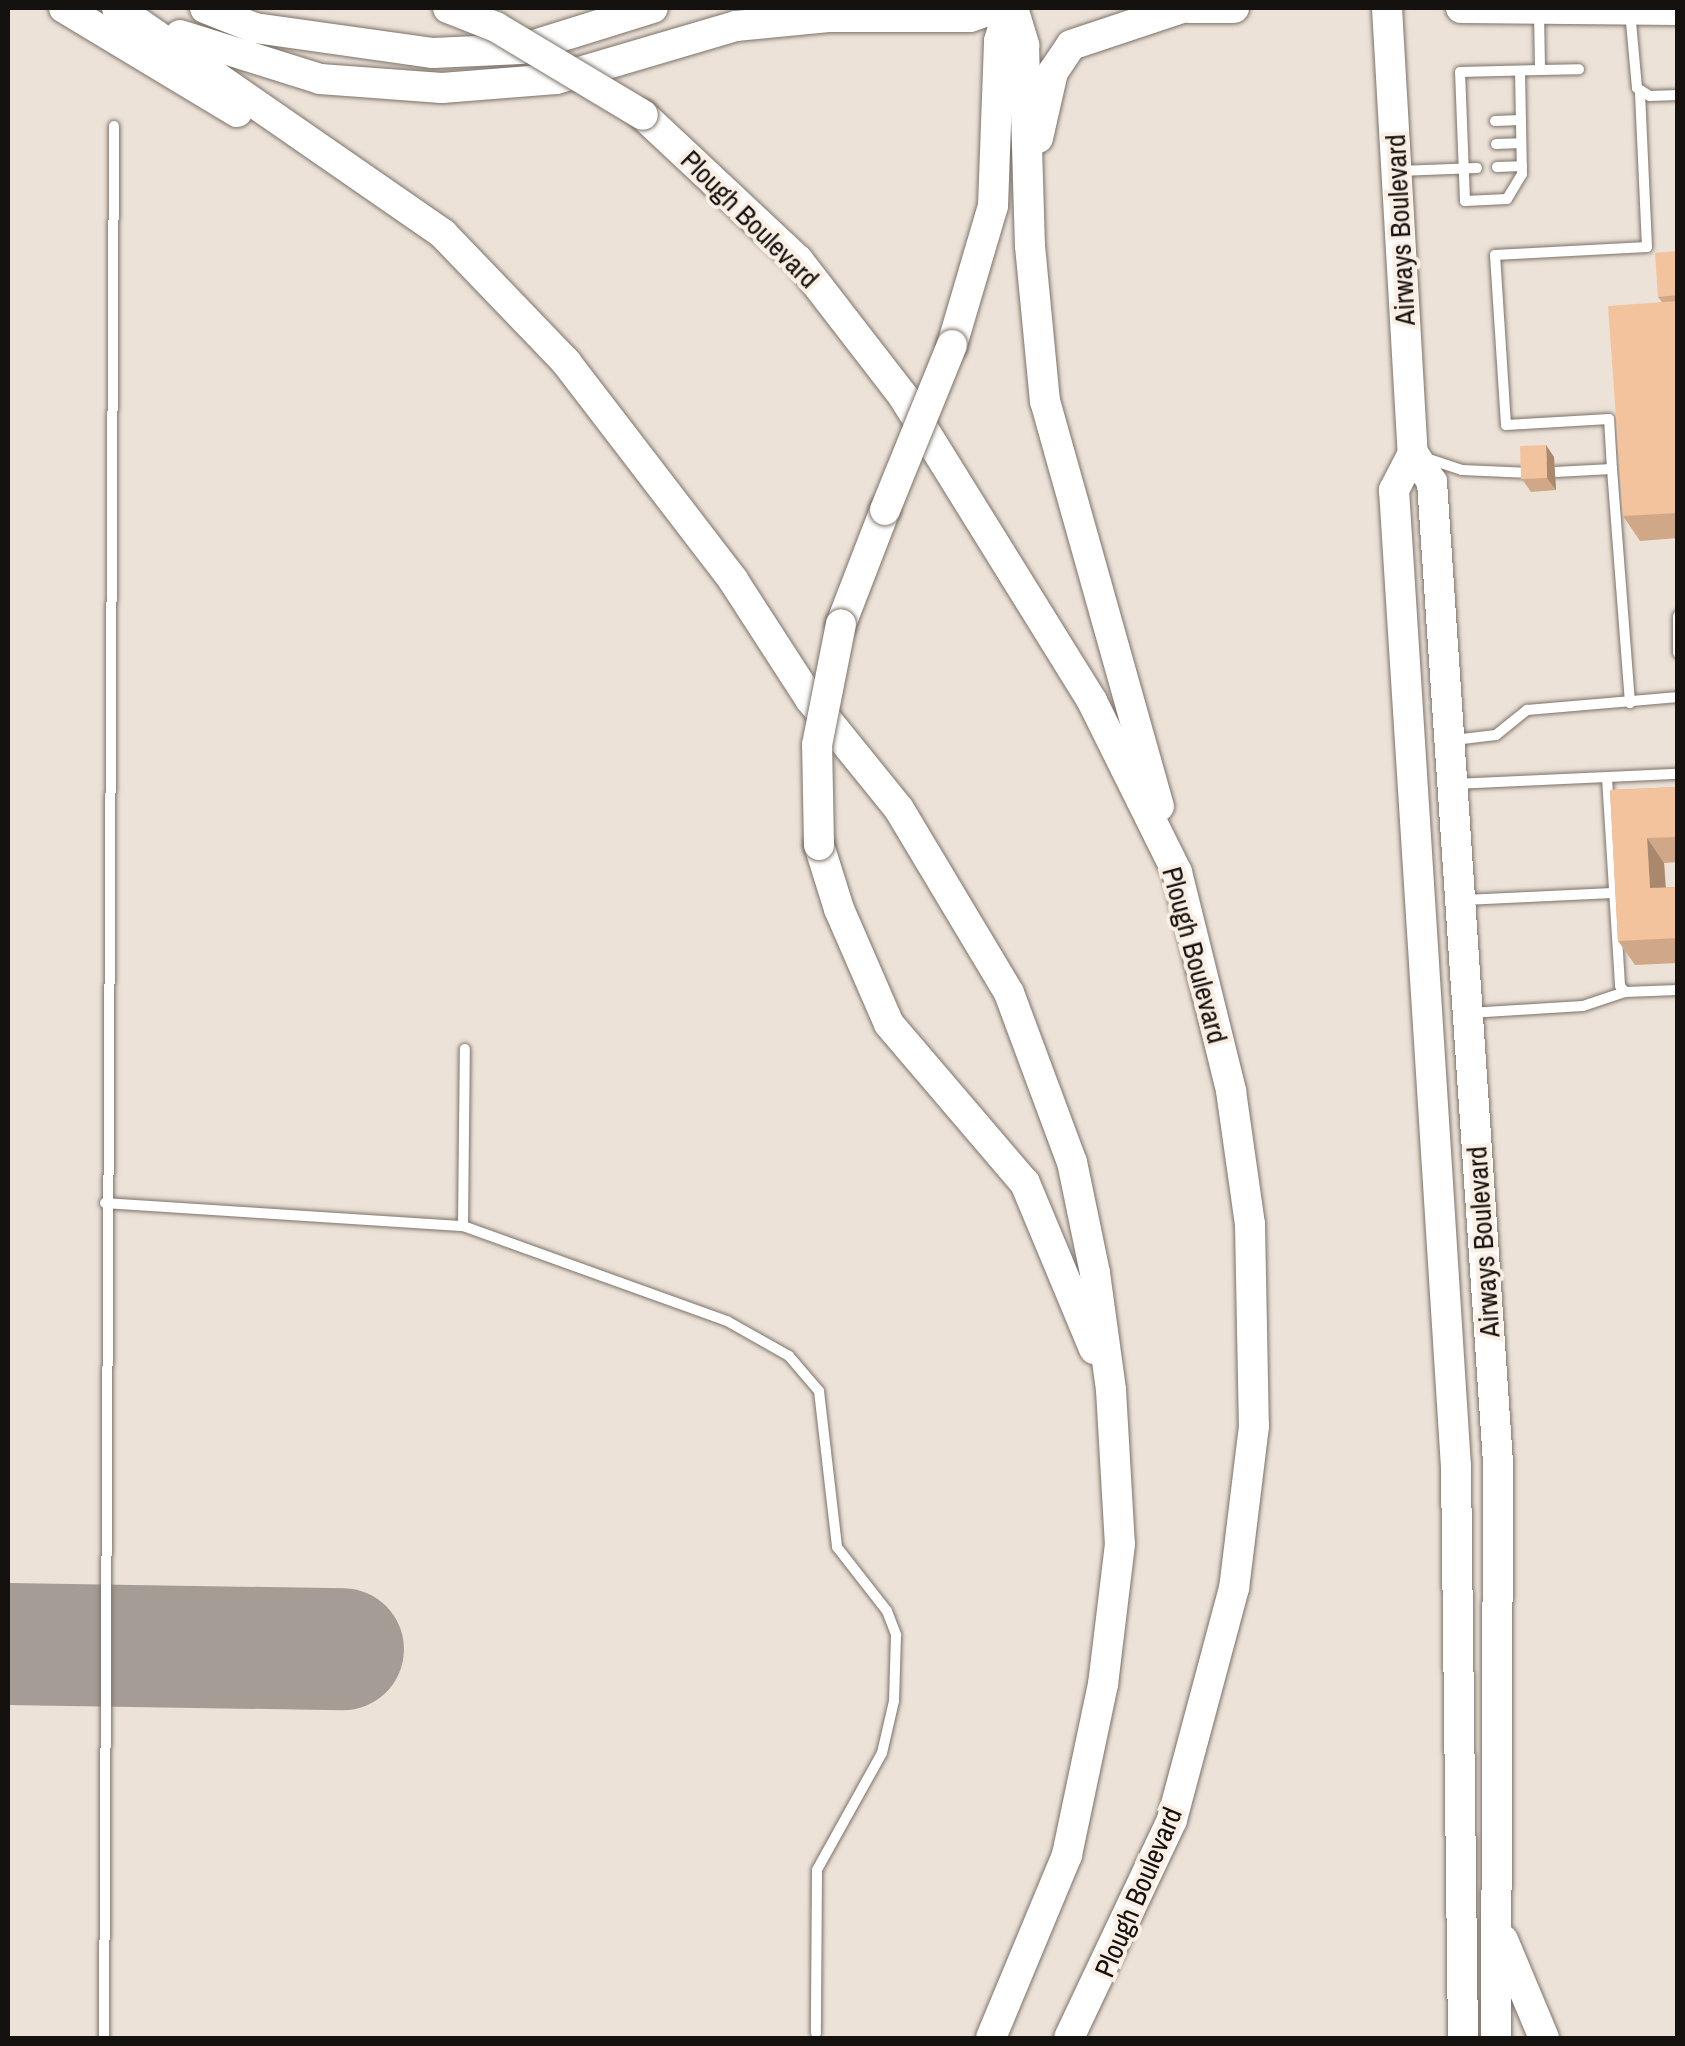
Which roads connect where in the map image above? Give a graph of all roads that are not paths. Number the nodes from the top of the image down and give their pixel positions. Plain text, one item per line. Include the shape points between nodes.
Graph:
1 (64, 8) edge
2 (120, 8) edge
3 (205, 8) edge
4 (448, 8) edge
5 (652, 8) edge
6 (996, 8) edge
7 (1011, 8) edge
8 (1185, 8) edge
9 (1218, 8) edge
10 (1234, 8) edge
11 (1386, 8) edge
12 (1461, 8) edge
13 (1539, 8) edge
14 (1630, 10) edge
15 (1678, 10) edge
16 (1578, 69) dead end
17 (1540, 70) junction
18 (1520, 71) junction
19 (1640, 93) junction
20 (1678, 95) edge
21 (1495, 120) dead end
22 (1521, 120) junction
23 (1475, 121) dead end
24 (1462, 122) junction
25 (114, 126) dead end
26 (1522, 143) junction
27 (1476, 144) dead end
28 (1496, 144) dead end
29 (1463, 145) junction
30 (1522, 166) junction
31 (1497, 167) dead end
32 (1464, 168) junction
33 (1478, 168) dead end
34 (1396, 171) junction
35 (381, 188) junction
36 (1030, 246) junction
37 (1412, 453) junction
38 (1612, 469) junction
39 (1555, 472) dead end
40 (1530, 474) edge
41 (1678, 616) edge
42 (1678, 653) edge
43 (1678, 697) edge
44 (1630, 703) junction
45 (1450, 740) junction
46 (1678, 774) edge
47 (1607, 778) junction
48 (1452, 784) junction
49 (1177, 872) junction
50 (1613, 893) junction
51 (1460, 900) junction
52 (1678, 990) edge
53 (1625, 992) junction
54 (1468, 1013) junction
55 (465, 1050) dead end
56 (106, 1203) junction
57 (463, 1226) junction
58 (1111, 1390) junction
59 (1498, 1925) junction
60 (816, 2033) dead end
61 (104, 2038) edge
62 (991, 2038) edge
63 (1069, 2038) edge
64 (1462, 2038) edge
65 (1496, 2038) edge
66 (1544, 2038) edge

1 - 35 main road via 304,153
2 - 6 main road via 256,63 320,78 442,88 556,79 736,26 829,16 970,18
2 - 35 main road
3 - 5 main road via 255,28 433,53 521,49
4 - 49 main road, Plough Boulevard, bridge via 496,27 643,115 798,260 903,396 1092,701
7 - 36 main road via 1024,45
7 - 58 main road, bridge via 999,41 992,206 952,345 840,624 817,745 819,845 889,1024 1025,1183
8 - 9 main road
8 - 36 main road via 1071,46 1052,72 1040,125
9 - 10 main road
11 - 34 main road, Airways Boulevard
12 - 13 main road
13 - 14 main road
13 - 17 lane
14 - 15 main road
14 - 19 lane via 1632,73
16 - 17 lane
17 - 18 lane
18 - 22 lane
18 - 24 lane via 1460,72
19 - 20 lane
19 - 38 lane via 1647,247 1495,256 1506,425 1609,418
21 - 22 lane
22 - 26 lane
23 - 24 lane
24 - 29 lane
25 - 56 lane
26 - 28 lane
26 - 30 lane
27 - 29 lane
29 - 32 lane
30 - 31 lane
30 - 32 lane via 1508,199 1464,201
32 - 33 lane
32 - 34 lane
34 - 37 main road, Airways Boulevard
35 - 58 main road via 443,234 566,362 733,580 810,699 899,809 955,900 1009,993 1072,1162
36 - 49 main road via 1044,401
37 - 40 lane via 1462,470
37 - 45 main road, Airways Boulevard via 1432,482
37 - 64 main road, Airways Boulevard via 1394,490 1456,1466
38 - 39 lane
38 - 44 lane
41 - 42 lane
43 - 44 lane
44 - 45 lane via 1526,710 1496,735
45 - 48 main road, Airways Boulevard
46 - 47 lane
47 - 48 lane
47 - 50 lane
48 - 51 main road, Airways Boulevard
49 - 63 main road, Plough Boulevard via 1231,1091 1250,1224 1254,1426 1234,1588 1172,1820
50 - 51 lane
50 - 53 lane
51 - 54 main road, Airways Boulevard
52 - 53 lane
53 - 54 lane via 1583,1006
54 - 59 main road, Airways Boulevard via 1498,1464
55 - 57 lane
56 - 57 lane
56 - 61 lane
57 - 60 lane via 727,1322 790,1356 819,1391 837,1547 887,1611 896,1636 894,1701 882,1753 817,1870
58 - 62 main road via 1120,1544 1103,1684 1067,1855
59 - 65 main road, Airways Boulevard
59 - 66 main road

